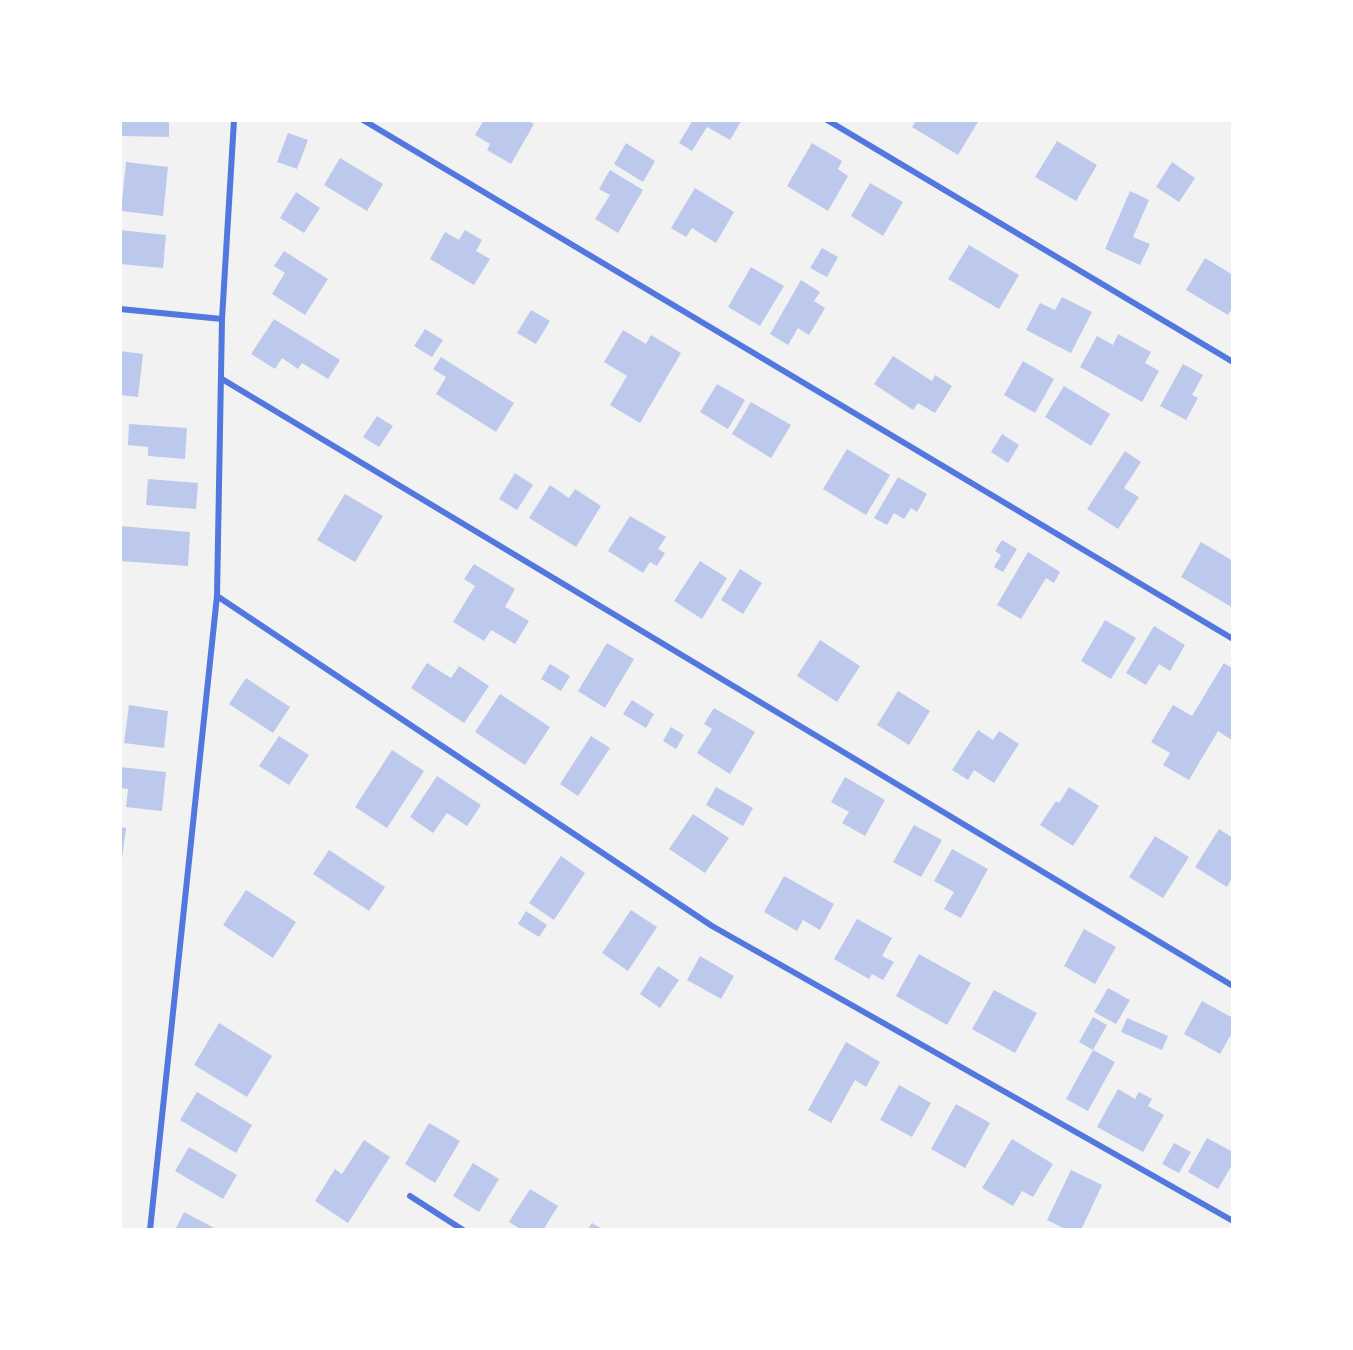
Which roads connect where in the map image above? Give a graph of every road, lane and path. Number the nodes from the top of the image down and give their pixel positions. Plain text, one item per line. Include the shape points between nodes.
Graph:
1 (234, 120) edge
2 (363, 120) edge
3 (827, 120) edge
4 (120, 309) edge
5 (222, 319) junction
6 (1233, 362) edge
7 (222, 380) junction
8 (217, 596) junction
9 (1233, 639) edge
10 (1233, 986) edge
11 (410, 1196) dead end
12 (1233, 1221) edge
13 (150, 1230) edge
14 (463, 1230) edge

1 - 5 street
2 - 9 street
3 - 6 street
4 - 5 street
5 - 7 street
7 - 8 street
7 - 10 street
8 - 12 street via 712,926
8 - 13 street
11 - 14 street

